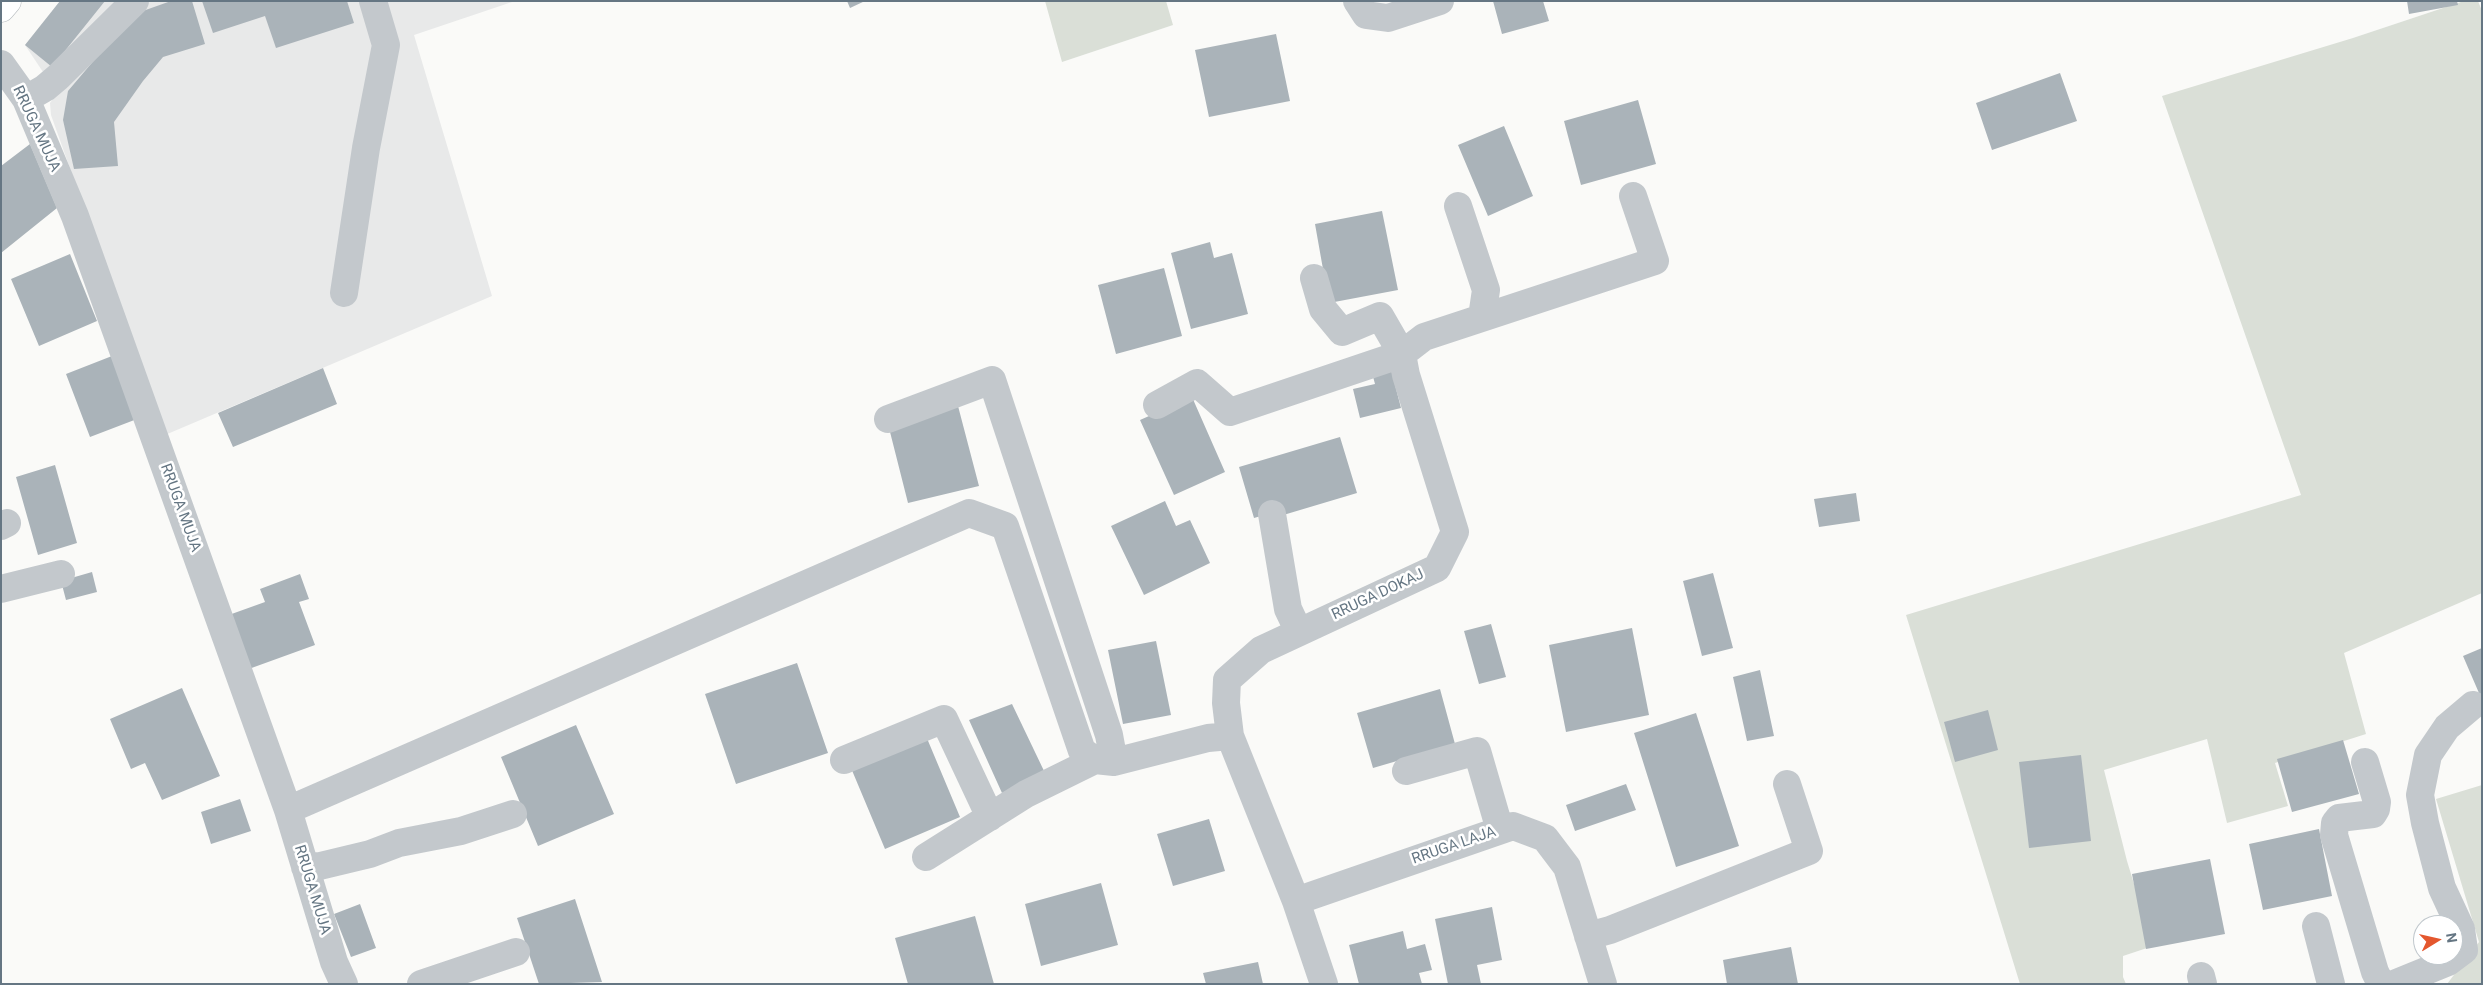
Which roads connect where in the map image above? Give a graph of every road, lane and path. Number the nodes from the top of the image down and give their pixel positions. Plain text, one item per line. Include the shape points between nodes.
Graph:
1 (7, 1) edge
2 (135, 1) edge
3 (373, 1) edge
4 (1357, 1) edge
5 (1440, 1) edge
6 (1, 8) edge
7 (1, 64) edge
8 (26, 99) junction
9 (1633, 196) dead end
10 (1458, 206) dead end
11 (1314, 278) dead end
12 (344, 293) dead end
13 (1482, 317) junction
14 (1402, 354) junction
15 (1157, 405) dead end
16 (888, 419) dead end
17 (1272, 514) dead end
18 (61, 574) dead end
19 (1, 589) edge
20 (1299, 632) junction
21 (2473, 705) dead end
22 (1230, 736) junction
23 (1097, 758) junction
24 (844, 760) dead end
25 (2365, 762) dead end
26 (1406, 771) dead end
27 (1787, 784) dead end
28 (288, 810) junction
29 (513, 814) dead end
30 (990, 817) junction
31 (1500, 830) junction
32 (926, 858) dead end
33 (305, 867) junction
34 (1296, 901) junction
35 (2316, 926) dead end
36 (1588, 936) junction
37 (516, 952) dead end
38 (339, 973) edge
39 (421, 984) edge
40 (1324, 984) edge
41 (1603, 984) edge
42 (2331, 984) edge
43 (2381, 984) edge
44 (2394, 984) edge

1 - 6 main road
2 - 8 street via 58,77
3 - 12 street via 386,45 366,148
4 - 5 street via 1366,15 1388,18
7 - 8 street, RRUGA MUJA
8 - 28 street, RRUGA MUJA via 75,216
9 - 13 street via 1655,260
10 - 13 street via 1486,290
11 - 14 street, RRUGA DOKAJ via 1323,308 1342,332 1380,316
13 - 14 street via 1424,337
14 - 15 street via 1230,412 1197,383
14 - 20 street, RRUGA DOKAJ via 1456,532 1437,568
16 - 23 street via 992,380 1109,735
17 - 20 street via 1288,609
18 - 19 street
20 - 22 street, RRUGA DOKAJ via 1261,650 1227,680
21 - 44 street via 2447,727 2428,755 2420,795 2442,888 2461,929 2464,950 2448,962
22 - 23 street
22 - 34 street, RRUGA DOKAJ
23 - 28 street via 1005,526 969,513
23 - 30 street via 1026,794
24 - 30 street via 944,719
25 - 43 street via 2377,802 2376,809 2373,814 2338,818 2334,835
26 - 31 street via 1477,751
27 - 36 street via 1808,852
28 - 33 street, RRUGA MUJA
29 - 33 street via 461,831
30 - 32 street
31 - 34 street, RRUGA LAJA
31 - 36 street, RRUGA LAJA via 1513,826 1545,838 1567,866
33 - 38 street, RRUGA MUJA
34 - 40 street
35 - 42 street
36 - 41 street, RRUGA LAJA
37 - 39 street

